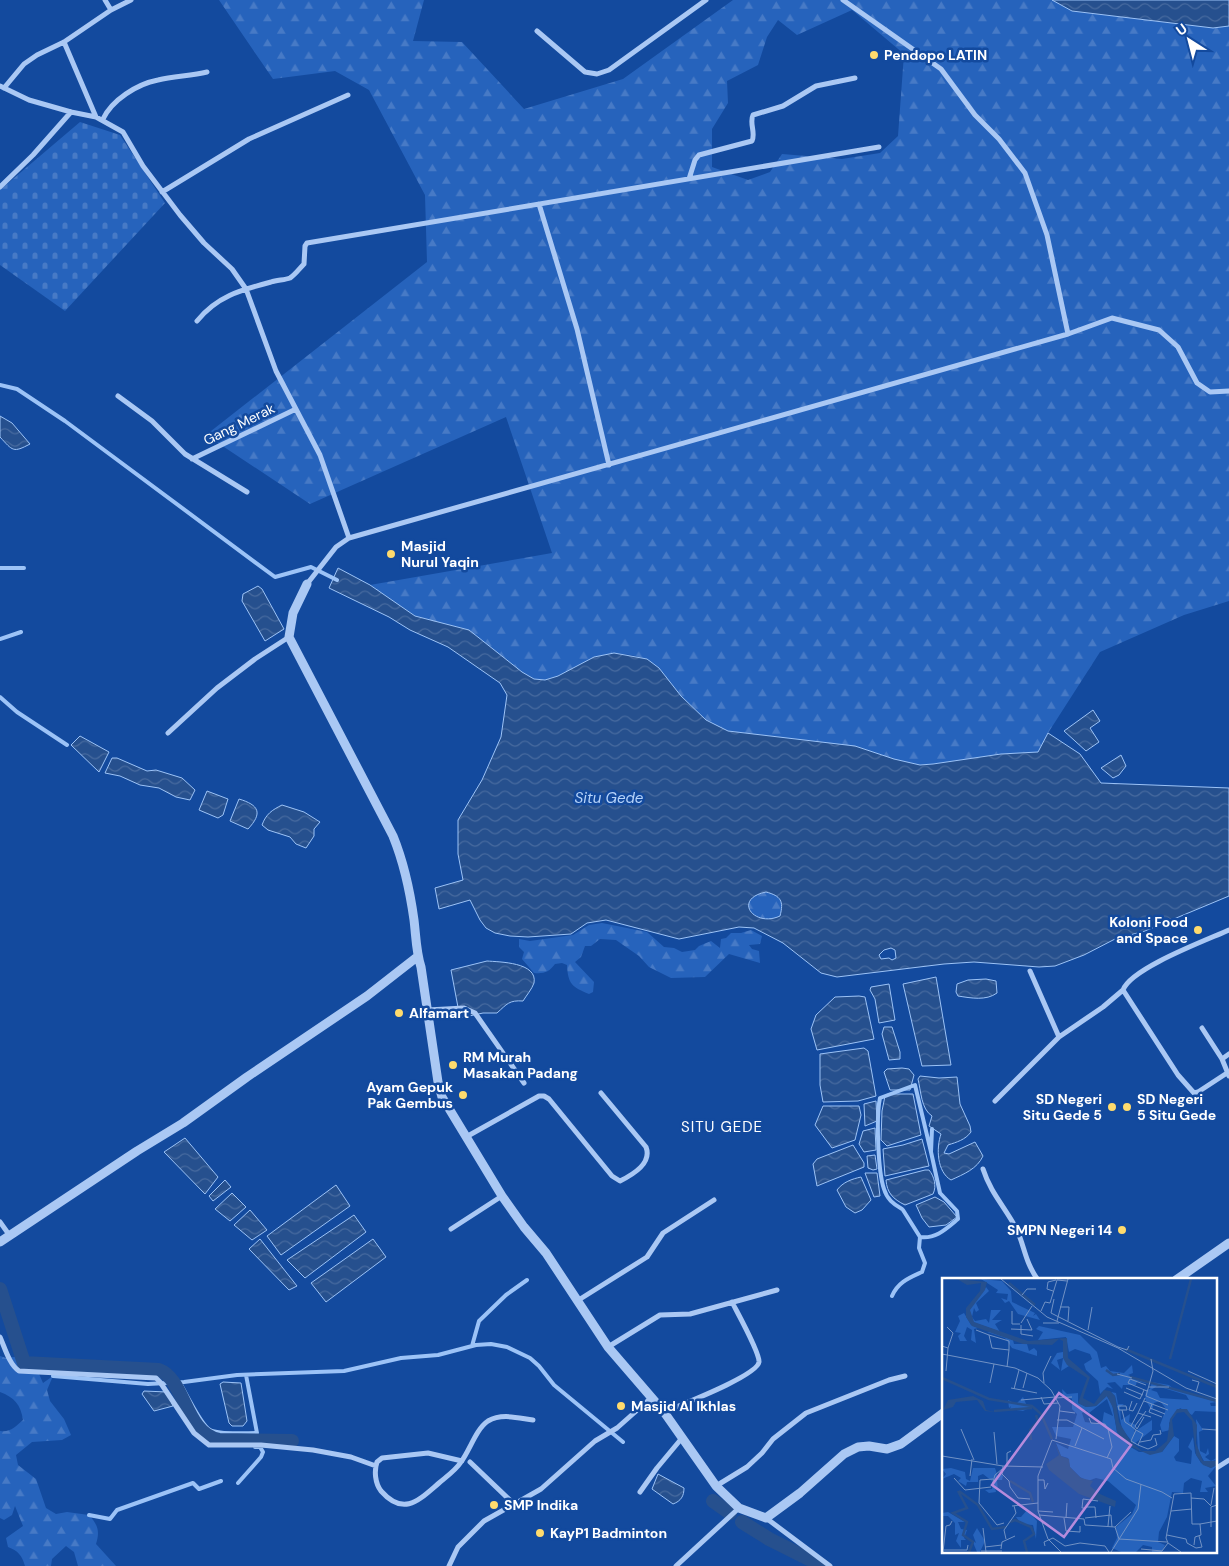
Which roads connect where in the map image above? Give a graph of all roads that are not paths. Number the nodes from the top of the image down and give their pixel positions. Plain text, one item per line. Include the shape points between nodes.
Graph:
1 (105, 0) edge
2 (132, 0) edge
3 (706, 0) edge
4 (843, 0) edge
5 (111, 10) junction
6 (537, 31) dead end
7 (64, 42) junction
8 (207, 72) dead end
9 (855, 78) dead end
10 (2, 87) edge
11 (348, 95) dead end
12 (71, 112) junction
13 (96, 117) junction
14 (103, 120) junction
15 (878, 147) dead end
16 (689, 179) junction
17 (0, 187) edge
18 (162, 192) junction
19 (539, 204) junction
20 (246, 289) junction
21 (196, 322) dead end
22 (1068, 334) junction
23 (1229, 391) edge
24 (118, 396) dead end
25 (296, 409) junction
26 (192, 459) junction
27 (609, 465) junction
28 (247, 492) dead end
29 (349, 538) junction
30 (306, 584) joint
31 (289, 638) junction
32 (168, 733) dead end
33 (1229, 930) edge
34 (417, 956) junction
35 (1030, 971) dead end
36 (1123, 990) junction
37 (428, 1010) junction
38 (1202, 1028) dead end
39 (1060, 1037) junction
40 (1229, 1054) edge
41 (1222, 1059) junction
42 (1228, 1074) edge
43 (524, 1083) dead end
44 (601, 1093) dead end
45 (996, 1101) dead end
46 (466, 1137) junction
47 (983, 1169) dead end
48 (502, 1196) junction
49 (714, 1200) dead end
50 (0, 1222) edge
51 (451, 1229) dead end
52 (10, 1236) junction
53 (0, 1242) edge
54 (1229, 1243) edge
55 (1037, 1278) edge
56 (1179, 1278) edge
57 (777, 1290) dead end
58 (576, 1302) junction
59 (732, 1302) junction
60 (0, 1337) edge
61 (608, 1347) junction
62 (905, 1376) dead end
63 (652, 1397) junction
64 (664, 1412) junction
65 (942, 1414) edge
66 (533, 1420) dead end
67 (682, 1438) junction
68 (1229, 1460) edge
69 (462, 1461) junction
70 (470, 1462) dead end
71 (376, 1466) junction
72 (1216, 1468) edge
73 (716, 1486) junction
74 (640, 1492) dead end
75 (515, 1505) junction
76 (739, 1508) junction
77 (766, 1518) junction
78 (449, 1566) edge
79 (676, 1566) edge
80 (830, 1566) edge

1 - 5 street
2 - 5 street
3 - 6 street via 609,70 597,74 585,72
4 - 22 street via 941,69 1025,173 1047,235
5 - 7 street
7 - 10 street via 37,54
7 - 13 street
8 - 14 street via 150,82 114,104
9 - 16 street via 816,86 783,106 753,115 752,141 699,155
10 - 12 street via 29,100
11 - 18 street via 249,139
12 - 13 street
12 - 17 street
13 - 14 street
14 - 18 street via 123,132
15 - 16 street
16 - 19 street
18 - 20 street via 204,243 232,269
19 - 20 street via 307,243 304,246 304,264 290,278
19 - 27 street via 577,329
20 - 21 street via 218,300
20 - 25 street via 276,371
22 - 23 street via 1112,318 1159,330 1178,347 1197,383 1210,392
22 - 27 street
24 - 26 street via 152,421
25 - 26 street, Gang Merak
25 - 29 street via 320,455
26 - 28 street
27 - 29 street
29 - 30 street via 336,547
30 - 31 street via 293,614
31 - 32 street via 217,688
31 - 34 street via 393,836 408,882
33 - 36 street via 1168,956 1135,977
34 - 37 street
34 - 52 street via 367,996 183,1123
35 - 39 street
36 - 39 street
36 - 42 street via 1190,1091 1198,1092
37 - 43 street via 464,1008 475,1013
37 - 46 street via 442,1097
38 - 41 street
39 - 45 street
40 - 41 street
41 - 42 street
44 - 46 street via 648,1151 646,1162 620,1181 612,1176 544,1096
46 - 48 street
47 - 55 street via 988,1185 1017,1231 1027,1263
48 - 51 street
48 - 58 street via 546,1253
49 - 58 street via 663,1233 647,1257
50 - 52 street
52 - 53 street
54 - 56 street
57 - 59 street
58 - 61 street
59 - 61 street via 690,1314 660,1315
59 - 64 street via 755,1350 758,1365 752,1372 729,1384
60 - 71 street via 14,1368 20,1371 156,1378 194,1433 209,1445 313,1450 351,1457
61 - 63 street
62 - 73 street via 806,1413 773,1439 747,1467
63 - 64 street
63 - 75 street via 618,1428 594,1441 541,1490
64 - 67 street
65 - 77 street via 901,1444 887,1449 858,1446 844,1454 800,1494
66 - 69 street via 511,1416 496,1417 486,1422
67 - 73 street
67 - 74 street
68 - 72 street
69 - 71 street via 428,1453 382,1458
69 - 71 street via 416,1502 408,1504 391,1500 379,1488
70 - 75 street
73 - 76 street
75 - 78 street via 484,1521 458,1546
76 - 77 street
76 - 79 street
77 - 80 street

